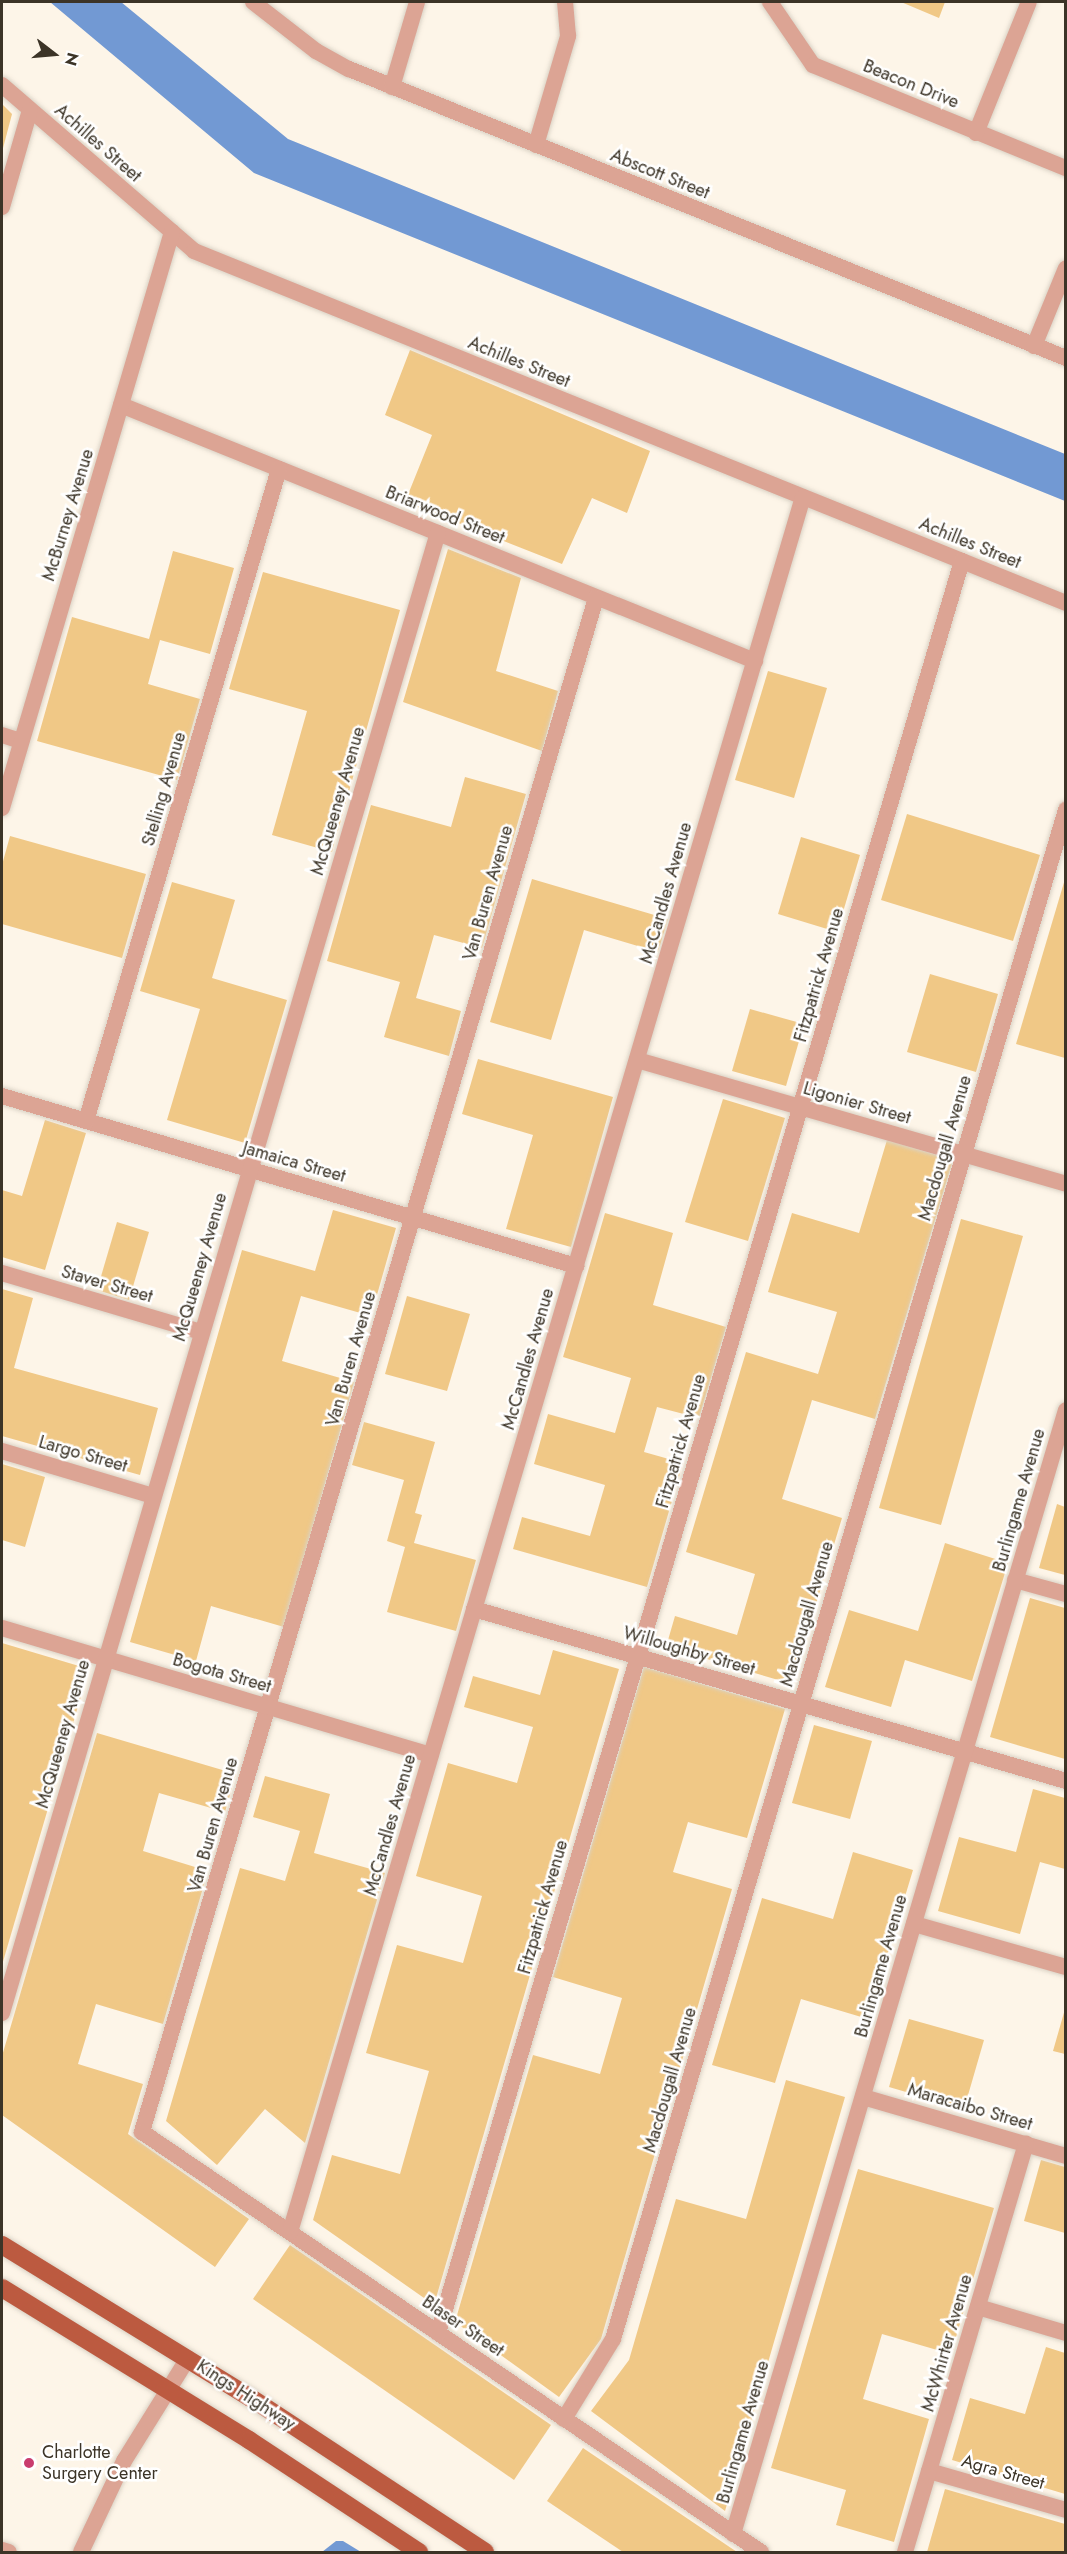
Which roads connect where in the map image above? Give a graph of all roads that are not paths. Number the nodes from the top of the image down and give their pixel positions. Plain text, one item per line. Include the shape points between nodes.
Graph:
1 (253, 2) edge
2 (417, 2) edge
3 (565, 2) edge
4 (770, 2) edge
5 (1029, 2) edge
6 (2, 85) edge
7 (392, 87) junction
8 (30, 110) junction
9 (976, 132) junction
10 (536, 144) junction
11 (1065, 168) edge
12 (2, 207) edge
13 (172, 232) junction
14 (1065, 268) edge
15 (1034, 346) junction
16 (1065, 358) edge
17 (121, 405) junction
18 (279, 469) junction
19 (803, 497) junction
20 (438, 533) junction
21 (962, 561) junction
22 (596, 597) junction
23 (1065, 603) edge
24 (755, 661) junction
25 (2, 735) edge
26 (21, 741) junction
27 (2, 808) edge
28 (1065, 810) edge
29 (637, 1060) junction
30 (2, 1096) edge
31 (800, 1107) junction
32 (86, 1121) junction
33 (964, 1155) junction
34 (250, 1169) junction
35 (1065, 1184) edge
36 (413, 1217) junction
37 (576, 1266) junction
38 (2, 1273) edge
39 (201, 1332) junction
40 (1065, 1414) edge
41 (2, 1451) edge
42 (153, 1496) junction
43 (1015, 1580) junction
44 (1065, 1594) edge
45 (474, 1610) junction
46 (2, 1628) edge
47 (638, 1657) junction
48 (105, 1659) junction
49 (801, 1704) junction
50 (268, 1707) junction
51 (964, 1752) junction
52 (431, 1755) junction
53 (1065, 1781) edge
54 (914, 1924) junction
55 (1065, 1967) edge
56 (2, 2013) edge
57 (863, 2097) junction
58 (142, 2132) joint
59 (1026, 2144) junction
60 (1065, 2156) edge
61 (290, 2232) junction
62 (2, 2245) edge
63 (2, 2288) edge
64 (978, 2307) junction
65 (438, 2332) junction
66 (1065, 2333) edge
67 (188, 2358) junction
68 (168, 2391) junction
69 (564, 2418) junction
70 (929, 2471) junction
71 (1065, 2510) edge
72 (733, 2534) junction
73 (2, 2550) edge
74 (9, 2553) edge
75 (81, 2553) edge
76 (419, 2553) edge
77 (485, 2553) edge
78 (761, 2553) edge
79 (905, 2553) edge

1 - 7 street, Abscott Street via 316,51
2 - 7 street
3 - 10 street via 568,36
4 - 9 street, Beacon Drive via 813,65
5 - 9 street
6 - 8 street, Achilles Street
7 - 10 street, Abscott Street
8 - 12 street
8 - 13 street, Achilles Street
9 - 11 street, Beacon Drive
10 - 15 street, Abscott Street
13 - 17 street, McBurney Avenue
13 - 19 street, Achilles Street via 194,251
14 - 15 street
15 - 16 street, Abscott Street
17 - 18 street, Briarwood Street
17 - 26 street, McBurney Avenue
18 - 20 street, Briarwood Street
18 - 32 street, Stelling Avenue
19 - 21 street, Achilles Street
19 - 24 street, McCandles Avenue
20 - 22 street, Briarwood Street
20 - 34 street, McQueeney Avenue
21 - 23 street, Achilles Street
21 - 31 street, Fitzpatrick Avenue
22 - 24 street, Briarwood Street
22 - 36 street, Van Buren Avenue
24 - 29 street, McCandles Avenue
25 - 26 street
26 - 27 street, McBurney Avenue
28 - 33 street, Macdougall Avenue
29 - 31 street, Ligonier Street
29 - 37 street, McCandles Avenue
30 - 32 street, Jamaica Street
31 - 33 street, Ligonier Street
31 - 47 street, Fitzpatrick Avenue
32 - 34 street, Jamaica Street
33 - 35 street, Ligonier Street
33 - 49 street, Macdougall Avenue
34 - 36 street, Jamaica Street
34 - 39 street, McQueeney Avenue
36 - 37 street, Jamaica Street
36 - 50 street, Van Buren Avenue
37 - 45 street, McCandles Avenue
38 - 39 street, Staver Street
39 - 42 street, McQueeney Avenue
40 - 43 street, Burlingame Avenue
41 - 42 street, Largo Street
42 - 48 street, McQueeney Avenue
43 - 44 street
43 - 51 street, Burlingame Avenue
45 - 47 street, Willoughby Street
45 - 52 street, McCandles Avenue
46 - 48 street, Bogota Street
47 - 49 street, Willoughby Street
47 - 65 street, Fitzpatrick Avenue
48 - 50 street, Bogota Street
48 - 56 street, McQueeney Avenue
49 - 51 street, Willoughby Street
49 - 69 street, Macdougall Avenue via 613,2339
50 - 52 street, Bogota Street
50 - 58 street, Van Buren Avenue
51 - 53 street, Willoughby Street
51 - 54 street, Burlingame Avenue
52 - 61 street, McCandles Avenue
54 - 55 street
54 - 57 street, Burlingame Avenue
57 - 59 street, Maracaibo Street
57 - 72 street, Burlingame Avenue
58 - 61 street, Blaser Street
59 - 60 street, Maracaibo Street
59 - 64 street, McWhirter Avenue
61 - 65 street, Blaser Street
62 - 67 main road, Kings Highway
63 - 68 main road, Kings Highway
64 - 66 street
64 - 70 street, McWhirter Avenue
65 - 69 street, Blaser Street
67 - 68 street
67 - 77 main road, Kings Highway
68 - 75 street via 118,2470
68 - 76 main road, Kings Highway
69 - 72 street, Blaser Street
70 - 71 street, Agra Street
70 - 79 street, McWhirter Avenue
72 - 78 street, Blaser Street
73 - 74 street

